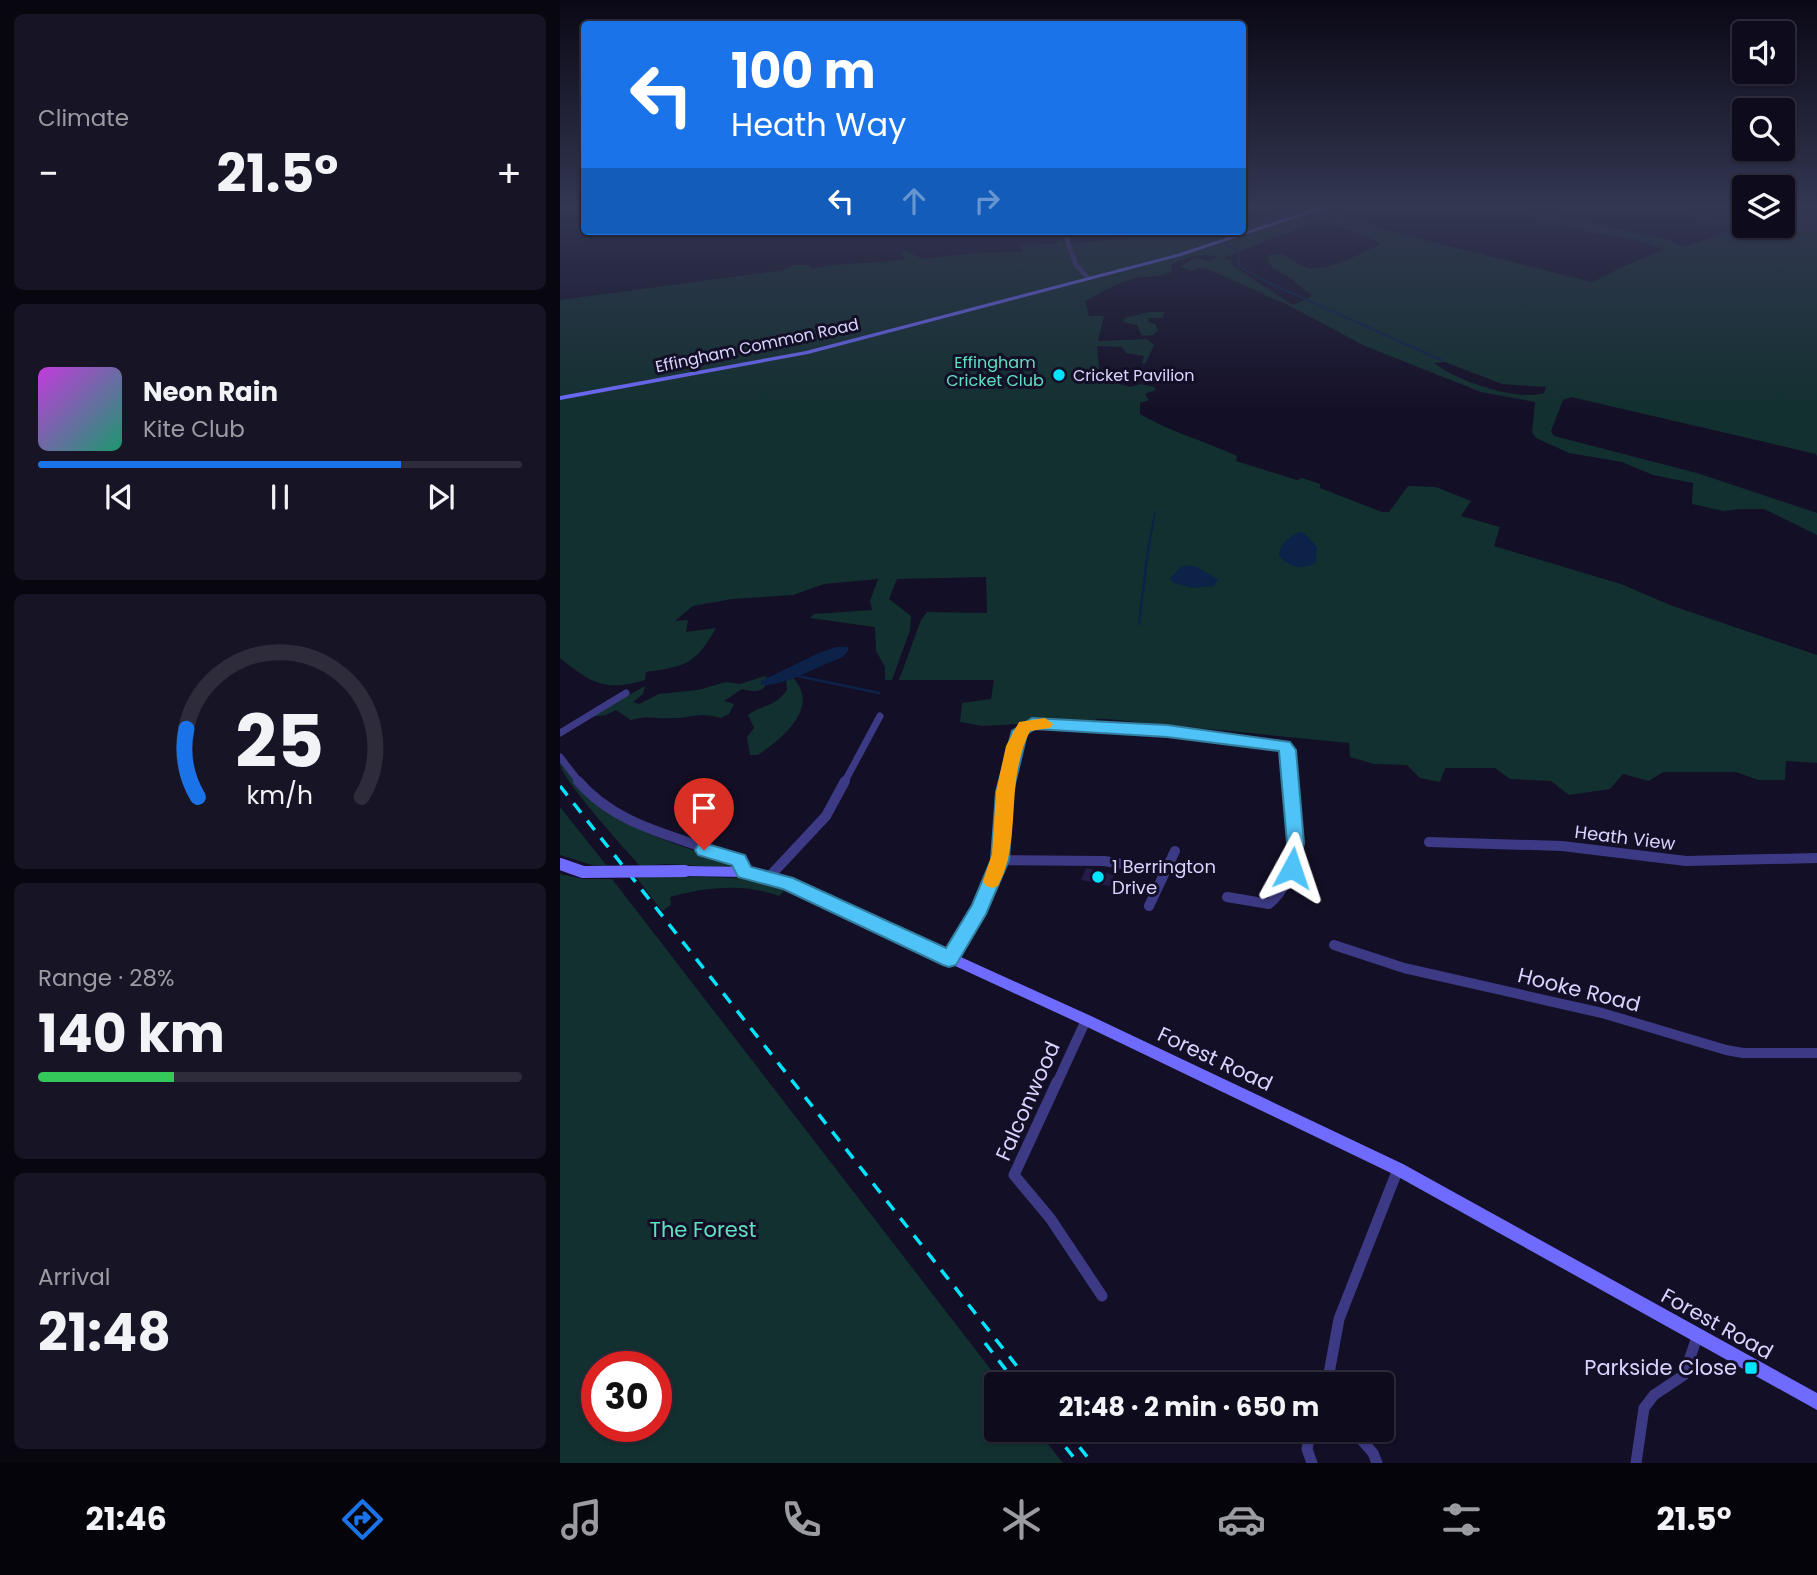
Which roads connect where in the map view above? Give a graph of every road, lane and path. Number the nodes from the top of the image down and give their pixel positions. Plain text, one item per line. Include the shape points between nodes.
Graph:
1 (1095, 276) edge
2 (1088, 278) joint
3 (560, 398) edge
4 (626, 693) dead end
5 (880, 716) dead end
6 (560, 733) edge
7 (560, 757) edge
8 (1429, 842) dead end
9 (1175, 850) dead end
10 (1817, 858) edge
11 (1000, 860) junction
12 (560, 864) edge
13 (1165, 871) junction
14 (744, 872) junction
15 (769, 877) junction
16 (1227, 897) dead end
17 (1149, 906) dead end
18 (1334, 945) dead end
19 (949, 959) junction
20 (1086, 1020) junction
21 (1817, 1053) edge
22 (1398, 1169) junction
23 (1102, 1296) dead end
24 (1697, 1337) junction
25 (1329, 1372) edge
26 (1817, 1402) edge
27 (1308, 1442) edge
28 (1363, 1442) edge
29 (1312, 1463) edge
30 (1377, 1463) edge
31 (1636, 1463) edge

1 - 2 street, Effingham Common Road
2 - 3 street, Effingham Common Road via 806,353
4 - 6 street
5 - 15 street via 826,816
7 - 14 street via 612,812 739,860
8 - 10 street, Heath View via 1562,846 1686,861
9 - 13 street
11 - 13 street via 1090,859
11 - 16 street via 1004,792 1020,731 1028,724 1133,728 1281,744 1288,750 1296,843 1292,868 1269,904
11 - 19 street via 980,909
12 - 14 street, Forest Road, bridge via 583,872
13 - 17 street
14 - 15 street, Forest Road
15 - 19 street, Forest Road
18 - 21 street, Hooke Road via 1404,968 1602,1013 1726,1050
19 - 20 street, Forest Road
20 - 22 street, Forest Road
20 - 23 street, Falconwood via 1014,1175 1060,1230
22 - 24 street, Forest Road
22 - 25 street via 1339,1319
24 - 26 street, Forest Road
24 - 31 street via 1684,1375 1654,1395 1644,1408
27 - 29 street
28 - 30 street

